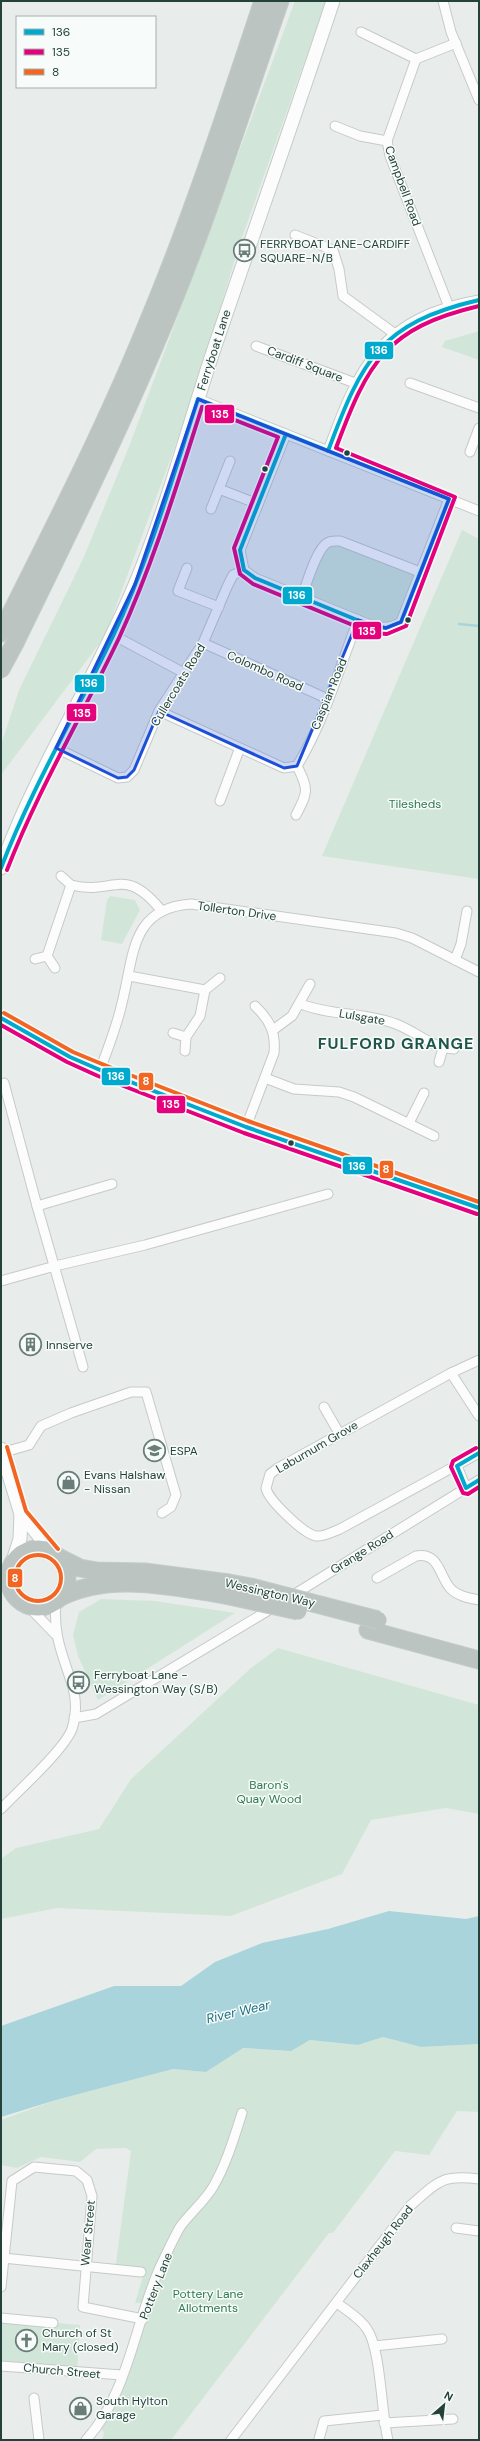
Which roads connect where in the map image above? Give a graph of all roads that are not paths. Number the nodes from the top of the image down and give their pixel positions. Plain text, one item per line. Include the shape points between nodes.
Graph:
1 (263, 1) edge
2 (280, 1) edge
3 (333, 1) edge
4 (443, 1) edge
5 (361, 32) dead end
6 (456, 42) junction
7 (416, 59) junction
8 (479, 100) edge
9 (335, 126) dead end
10 (387, 141) junction
11 (295, 235) dead end
12 (479, 300) edge
13 (449, 307) junction
14 (395, 334) junction
15 (256, 346) dead end
16 (355, 383) junction
17 (410, 383) dead end
18 (198, 399) junction
19 (479, 407) edge
20 (479, 428) edge
21 (286, 434) junction
22 (328, 450) junction
23 (470, 452) dead end
24 (230, 461) dead end
25 (219, 489) junction
26 (449, 499) junction
27 (258, 504) junction
28 (211, 509) dead end
29 (479, 511) edge
30 (187, 568) dead end
31 (244, 570) junction
32 (420, 572) junction
33 (302, 596) junction
34 (218, 607) junction
35 (358, 620) junction
36 (1, 633) edge
37 (113, 635) junction
38 (203, 643) junction
39 (1, 668) edge
40 (184, 673) junction
41 (328, 699) junction
42 (159, 711) junction
43 (56, 748) junction
44 (239, 750) junction
45 (297, 766) junction
46 (220, 801) dead end
47 (296, 815) dead end
48 (1, 868) edge
49 (61, 876) dead end
50 (71, 885) junction
51 (161, 910) junction
52 (467, 911) dead end
53 (48, 956) junction
54 (35, 959) dead end
55 (455, 960) junction
56 (55, 968) dead end
57 (479, 972) edge
58 (129, 976) junction
59 (220, 978) dead end
60 (310, 984) dead end
61 (205, 990) junction
62 (301, 1004) junction
63 (256, 1006) dead end
64 (1, 1018) edge
65 (273, 1030) junction
66 (173, 1033) dead end
67 (186, 1036) junction
68 (443, 1048) junction
69 (454, 1049) dead end
70 (185, 1051) dead end
71 (439, 1062) dead end
72 (100, 1070) junction
73 (265, 1078) junction
74 (4, 1083) dead end
75 (424, 1094) dead end
76 (409, 1123) junction
77 (246, 1127) junction
78 (434, 1136) dead end
79 (112, 1184) dead end
80 (328, 1194) dead end
81 (37, 1206) junction
82 (479, 1208) edge
83 (55, 1266) junction
84 (1, 1281) edge
85 (479, 1360) edge
86 (84, 1366) dead end
87 (451, 1373) junction
88 (324, 1407) dead end
89 (479, 1416) edge
90 (339, 1433) junction
91 (1, 1451) edge
92 (479, 1453) edge
93 (456, 1466) junction
94 (479, 1480) edge
95 (466, 1488) junction
96 (162, 1513) dead end
97 (21, 1514) junction
98 (56, 1555) junction
99 (8, 1566) edge
100 (376, 1578) dead end
101 (227, 1589) junction
102 (15, 1598) edge
103 (57, 1600) junction
104 (479, 1600) edge
105 (373, 1625) junction
106 (56, 1634) junction
107 (479, 1647) edge
108 (479, 1660) edge
109 (74, 1718) junction
110 (1, 1809) edge
111 (242, 2113) dead end
112 (479, 2179) edge
113 (456, 2228) dead end
114 (479, 2231) edge
115 (2, 2262) edge
116 (85, 2267) junction
117 (141, 2272) dead end
118 (1, 2287) edge
119 (336, 2303) junction
120 (1, 2318) edge
121 (143, 2319) junction
122 (53, 2323) dead end
123 (442, 2339) dead end
124 (374, 2346) junction
125 (1, 2366) edge
126 (122, 2375) junction
127 (34, 2398) dead end
128 (383, 2419) junction
129 (453, 2419) dead end
130 (319, 2439) dead end
131 (39, 2440) edge
132 (86, 2440) edge
133 (231, 2440) edge
134 (388, 2440) edge

1 - 36 highway via 221,126 148,322 66,505
2 - 39 highway via 235,135 161,331 16,643
3 - 18 street, Ferryboat Lane
4 - 6 street
5 - 7 street
6 - 7 street
6 - 8 street
7 - 10 street, Campbell Road
9 - 10 street via 360,136
10 - 13 street, Campbell Road via 390,156
11 - 14 street via 333,250 343,296
12 - 13 street
13 - 14 street via 426,315
14 - 16 street via 372,357
15 - 16 street, Cardiff Square
16 - 22 street
17 - 19 street
18 - 21 street
18 - 37 street, Ferryboat Lane via 148,551
20 - 23 street
21 - 22 street
21 - 27 street
22 - 26 street
24 - 25 street
25 - 27 street
25 - 28 street
26 - 29 street
26 - 32 street
27 - 31 street via 240,550
30 - 34 street via 178,592
31 - 33 street via 255,578
31 - 34 street, Cullercoats Road via 234,575
32 - 33 street via 340,541 332,541 320,551
32 - 35 street via 402,622 386,628 374,627
33 - 35 street
34 - 38 street, Cullercoats Road
35 - 41 street, Caspian Road
37 - 40 street
37 - 43 street, Ferryboat Lane
38 - 40 street, Cullercoats Road
38 - 41 street, Colombo Road
40 - 42 street, Cullercoats Road
41 - 45 street, Caspian Road via 305,754
42 - 43 street, Cullercoats Road via 134,770 127,777 118,778
42 - 44 street
43 - 48 street, Ferryboat Lane via 28,804
44 - 45 street via 284,768
44 - 46 street
45 - 47 street via 306,795
49 - 50 street
50 - 51 street via 94,888 120,884 133,886 144,892
50 - 53 street
51 - 55 street, Tollerton Drive via 191,904 396,933
51 - 58 street, Tollerton Drive via 149,919 140,931 134,945
52 - 55 street via 461,944
53 - 54 street
53 - 56 street
55 - 57 street, Tollerton Drive
58 - 61 street
58 - 72 street, Tollerton Drive via 121,1009
59 - 61 street
60 - 62 street
61 - 67 street via 200,1016
62 - 65 street via 292,1016
62 - 68 street, Lulsgate via 314,1009 376,1017 397,1024
63 - 65 street via 270,1022
64 - 72 street via 70,1057
65 - 73 street via 274,1053
66 - 67 street
67 - 70 street
68 - 69 street, Lulsgate
68 - 71 street
72 - 77 street
73 - 76 street via 294,1089 339,1092
73 - 77 street
74 - 81 street
75 - 76 street
76 - 78 street
77 - 82 street
79 - 81 street
80 - 83 street via 145,1245
81 - 83 street
83 - 84 street
83 - 86 street
85 - 87 street, Laburnum Grove
87 - 89 street
87 - 90 street, Laburnum Grove
88 - 90 street
90 - 93 street, Laburnum Grove via 278,1468 266,1481 267,1494 271,1500 310,1534 316,1536 324,1536 340,1529
91 - 96 street via 29,1445 41,1426 71,1413 131,1392 146,1392 176,1495 171,1507
91 - 97 street
92 - 93 street, Laburnum Grove
93 - 95 street
94 - 95 street, Grange Road
95 - 109 street, Grange Road via 96,1714
97 - 98 street
97 - 99 street via 20,1539
98 - 99 highway, Wessington Way via 32,1549 18,1556
98 - 101 highway, Wessington Way via 80,1568 145,1572
98 - 103 highway via 67,1576 66,1585
99 - 102 highway via 9,1585
100 - 104 street via 416,1556 423,1555 436,1562 450,1588 457,1594
101 - 103 highway, Wessington Way via 114,1584 74,1590
101 - 105 highway, Wessington Way, bridge via 300,1611
102 - 103 highway, Wessington Way via 37,1607 49,1605
102 - 106 street
103 - 106 street
105 - 107 highway, Wessington Way
105 - 108 highway, Wessington Way
106 - 109 street via 72,1686
109 - 110 street via 64,1743
111 - 121 street, Pottery Lane via 214,2186 181,2226 160,2266
112 - 119 street, Claxheugh Road via 455,2176 434,2185 410,2206
113 - 114 street
115 - 116 street
115 - 116 street, Wear Street via 12,2182 34,2168 76,2171 87,2180 92,2196
115 - 118 street, Wear Street
116 - 117 street
116 - 121 street, Wear Street via 83,2307
119 - 124 street via 366,2327 374,2340
119 - 133 street, Claxheugh Road
120 - 122 street
121 - 126 street, Pottery Lane
123 - 124 street
124 - 128 street
125 - 126 street, Church Street
126 - 132 street, Pottery Lane via 93,2432
127 - 131 street
128 - 129 street
128 - 130 street via 324,2421
128 - 134 street

